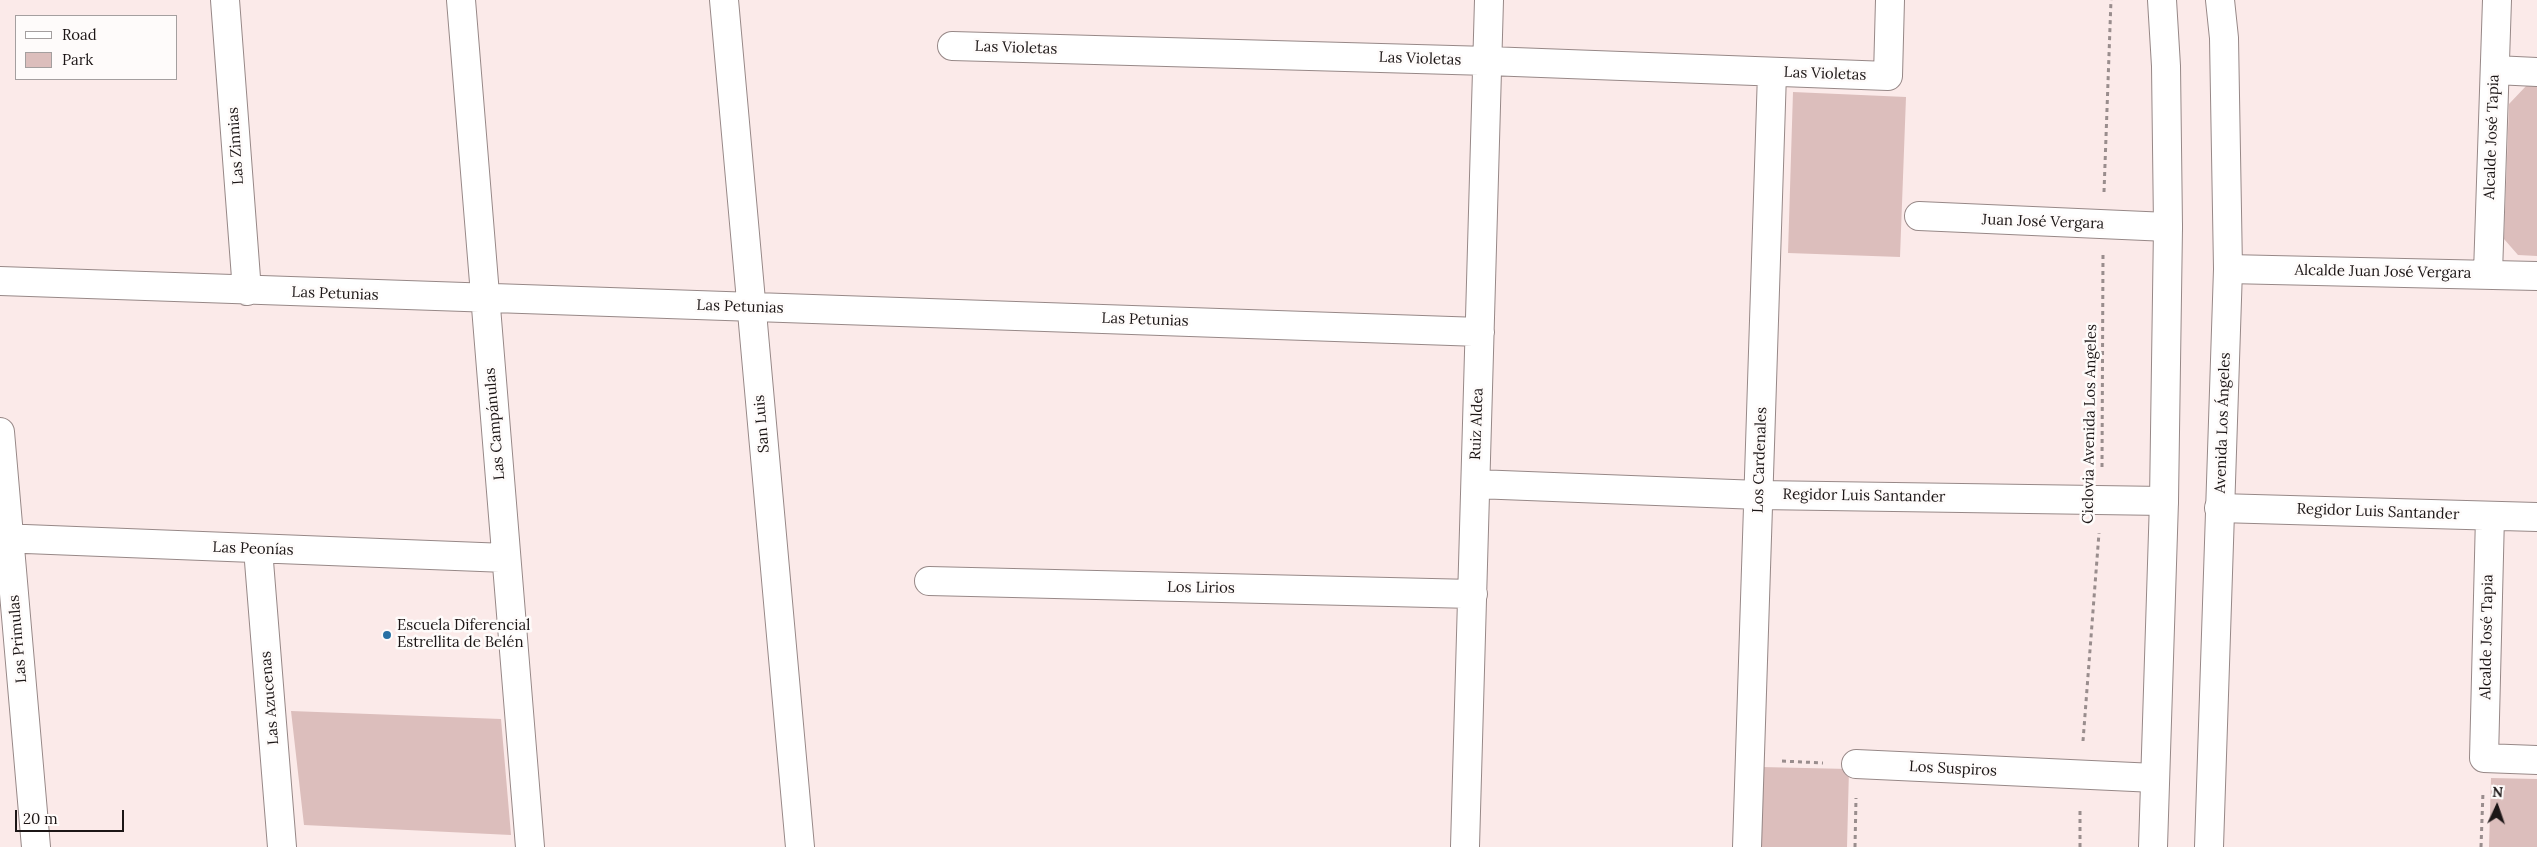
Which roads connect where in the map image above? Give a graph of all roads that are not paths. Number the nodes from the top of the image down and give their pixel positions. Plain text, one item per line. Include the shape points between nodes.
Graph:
1 (224, 0) edge
2 (461, 0) edge
3 (724, 0) edge
4 (1489, 0) edge
5 (1890, 0) edge
6 (2162, 0) edge
7 (2220, 0) edge
8 (2497, 0) edge
9 (952, 46) dead end
10 (1488, 61) junction
11 (2494, 70) junction
12 (1772, 72) junction
13 (2537, 72) edge
14 (1918, 216) dead end
15 (2168, 227) junction
16 (2228, 269) junction
17 (2488, 273) junction
18 (2537, 276) edge
19 (0, 281) edge
20 (247, 291) junction
21 (485, 299) junction
22 (752, 307) junction
23 (1480, 332) junction
24 (0, 432) edge
25 (1476, 484) junction
26 (1759, 494) junction
27 (2164, 501) junction
28 (2219, 508) junction
29 (2490, 516) junction
30 (2537, 517) edge
31 (4, 538) edge
32 (258, 550) junction
33 (506, 558) junction
34 (929, 581) dead end
35 (1473, 594) junction
36 (2537, 760) edge
37 (1856, 764) road end
38 (2155, 778) junction
39 (36, 847) edge
40 (282, 847) edge
41 (530, 847) edge
42 (800, 847) edge
43 (1465, 847) edge
44 (1747, 847) edge
45 (2153, 847) edge
46 (2208, 847) edge

1 - 20 street, Las Zinnias
2 - 21 street, Las Campánulas
3 - 22 street, San Luis
4 - 10 street, Ruiz Aldea
5 - 12 street, Las Violetas via 1888,76
6 - 15 street
7 - 16 street, Avenida Los Ángeles via 2224,38
8 - 11 street, Alcalde José Tapia
9 - 10 street, Las Violetas
10 - 12 street, Las Violetas
10 - 23 street, Ruiz Aldea
11 - 13 street
11 - 17 street, Alcalde José Tapia
12 - 26 street, Los Cardenales
14 - 15 street, Juan José Vergara
15 - 27 street
16 - 17 street, Alcalde Juan José Vergara
16 - 28 street, Avenida Los Ángeles
17 - 18 street, Alcalde Juan José Vergara
19 - 20 street, Las Petunias
20 - 21 street, Las Petunias
21 - 22 street, Las Petunias
21 - 33 street, Las Campánulas
22 - 23 street, Las Petunias
22 - 42 street, San Luis
23 - 25 street, Ruiz Aldea
24 - 31 street, Las Primulas
25 - 26 street, Regidor Luis Santander
25 - 35 street, Ruiz Aldea
26 - 27 street, Regidor Luis Santander
26 - 44 street, Los Cardenales
27 - 38 street
28 - 29 street, Regidor Luis Santander
28 - 46 street, Avenida Los Ángeles
29 - 30 street, Regidor Luis Santander
29 - 36 street, Alcalde José Tapia via 2484,758
31 - 32 street, Las Peonías
31 - 39 street, Las Primulas
32 - 33 street, Las Peonías
32 - 40 street, Las Azucenas
33 - 41 street, Las Campánulas
34 - 35 street, Los Lirios
35 - 43 street, Ruiz Aldea
37 - 38 street, Los Suspiros
38 - 45 street

